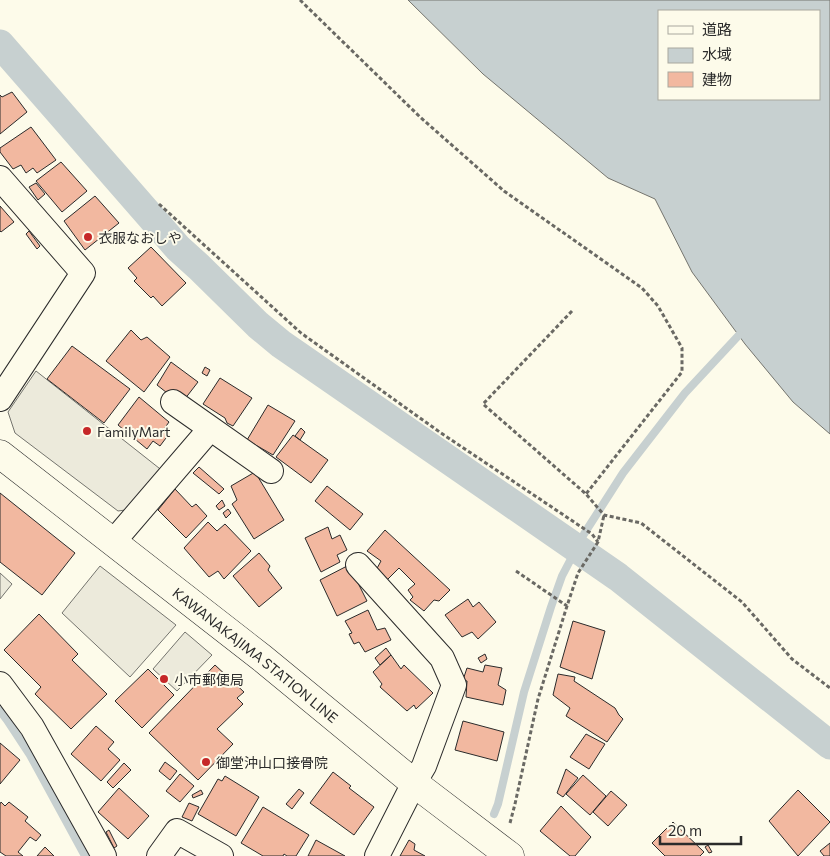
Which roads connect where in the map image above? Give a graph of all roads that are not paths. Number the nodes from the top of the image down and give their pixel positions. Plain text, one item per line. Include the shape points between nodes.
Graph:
1 (0, 178) edge
2 (0, 399) edge
3 (173, 402) dead end
4 (210, 429) junction
5 (0, 454) edge
6 (271, 470) dead end
7 (113, 542) junction
8 (358, 565) dead end
9 (0, 684) edge
10 (414, 783) junction
11 (508, 855) edge
12 (104, 856) edge
13 (159, 856) edge
14 (221, 856) edge
15 (377, 856) edge

1 - 2 street via 83,273
3 - 4 street
4 - 6 street
4 - 7 street
5 - 7 main road, KAWANAKAJIMA STATION LINE
7 - 10 main road, KAWANAKAJIMA STATION LINE via 262,658
8 - 10 street via 442,658 454,685 424,766
9 - 12 street via 32,727
10 - 11 main road, KAWANAKAJIMA STATION LINE
10 - 15 street
13 - 14 street via 177,831

